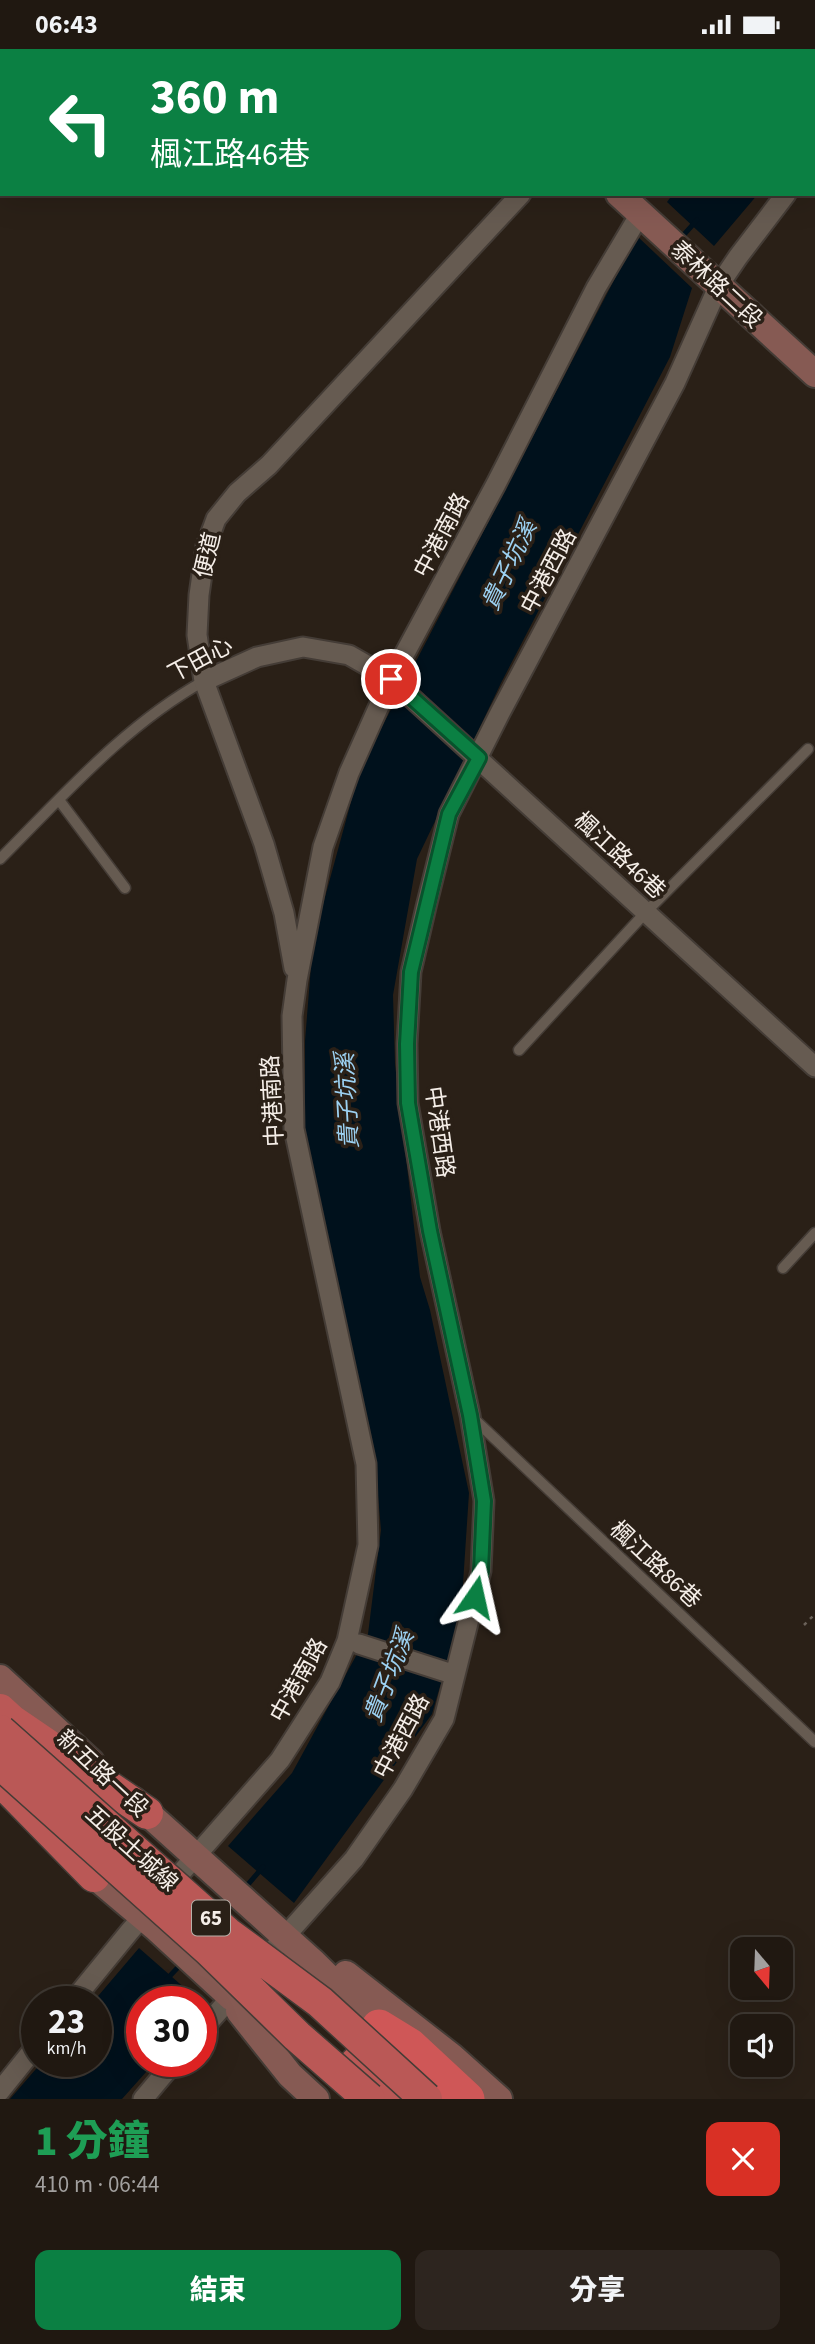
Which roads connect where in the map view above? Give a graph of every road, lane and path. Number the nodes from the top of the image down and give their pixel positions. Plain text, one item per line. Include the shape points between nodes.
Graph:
1 (519, 196) edge
2 (621, 196) edge
3 (784, 196) edge
4 (644, 217) junction
5 (713, 279) junction
6 (815, 374) edge
7 (204, 681) junction
8 (395, 682) junction
9 (808, 749) dead end
10 (475, 755) junction
11 (59, 800) junction
12 (0, 859) edge
13 (125, 888) dead end
14 (646, 912) junction
15 (297, 980) junction
16 (519, 1050) dead end
17 (815, 1067) edge
18 (815, 1233) edge
19 (783, 1268) dead end
20 (470, 1415) junction
21 (815, 1614) edge
22 (804, 1625) dead end
23 (353, 1643) junction
24 (451, 1674) junction
25 (0, 1678) edge
26 (0, 1710) edge
27 (0, 1731) edge
28 (815, 1742) edge
29 (0, 1763) edge
30 (0, 1780) edge
31 (0, 1795) edge
32 (147, 1813) junction
33 (201, 1861) junction
34 (94, 1876) junction
35 (149, 1922) junction
36 (279, 1932) junction
37 (218, 1941) junction
38 (87, 1986) edge
39 (225, 1991) junction
40 (217, 2004) edge
41 (379, 2027) junction
42 (21, 2065) edge
43 (162, 2077) edge
44 (0, 2091) edge
45 (143, 2099) edge
46 (316, 2099) edge
47 (351, 2099) edge
48 (369, 2099) edge
49 (397, 2099) edge
50 (426, 2099) edge
51 (444, 2099) edge
52 (467, 2099) edge
53 (499, 2099) edge

1 - 7 street, 便道 via 216,519 206,546 199,594 197,635
2 - 4 main road, 泰林路二段
3 - 5 street, 中港西路 via 738,257
4 - 5 main road, 泰林路二段
4 - 8 street, 中港南路 via 596,288
5 - 6 main road, 泰林路二段
5 - 10 street, 中港西路 via 675,383
7 - 8 street, 下田心 via 257,657 303,647 349,655
7 - 11 lane, 下田心 via 116,744
7 - 15 street, 便道 via 264,844
8 - 10 street, 楓江路46巷
8 - 15 street, 中港南路 via 349,773 323,847
9 - 14 lane
10 - 14 street, 楓江路46巷
10 - 20 street, 中港西路 via 449,814 411,972 407,1044 408,1103
11 - 12 lane, 下田心
11 - 13 lane
14 - 16 lane
14 - 17 street, 楓江路46巷
15 - 23 street, 中港南路 via 292,1016 294,1129 366,1464 368,1545
18 - 19 lane
20 - 24 street, 中港西路 via 484,1501 481,1571
20 - 28 lane, 楓江路86巷
21 - 22 path
23 - 24 street
23 - 33 street, 中港南路 via 280,1760
24 - 36 street, 中港西路 via 444,1719 403,1789 354,1859
25 - 32 main road, 新五路一段
26 - 32 highway
27 - 37 highway, 五股土城線 / 65, bridge
29 - 37 highway, 五股土城線 / 65, bridge
30 - 34 highway
31 - 34 main road
32 - 33 main road, 新五路一段
33 - 35 street, 中港南路
33 - 36 main road, 新五路一段
34 - 35 main road
35 - 38 street, 中港南路
35 - 39 main road
36 - 39 street, 中港西路
36 - 41 main road
36 - 53 main road via 342,1971
37 - 48 highway, 五股土城線 / 65, bridge via 297,2036
37 - 49 highway, bridge
37 - 50 highway, 五股土城線 / 65, bridge via 320,2002
39 - 40 street, 中港西路
39 - 46 main road via 290,2075
39 - 47 main road
41 - 51 main road via 399,2058
41 - 52 highway via 410,2046
42 - 44 street
43 - 45 street

